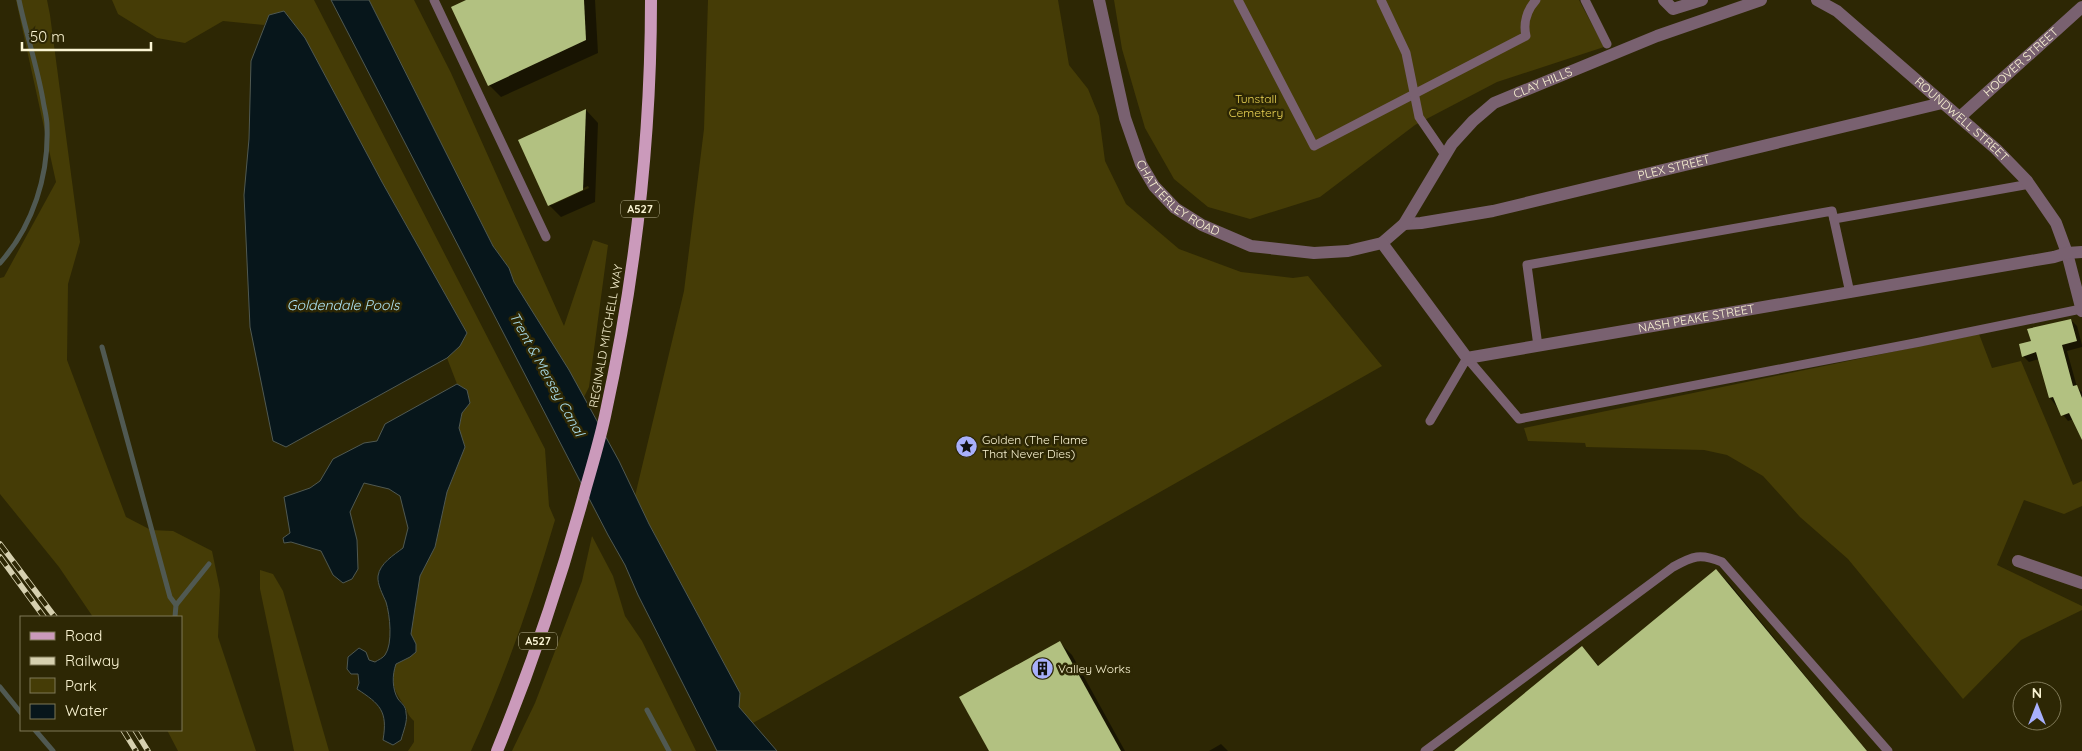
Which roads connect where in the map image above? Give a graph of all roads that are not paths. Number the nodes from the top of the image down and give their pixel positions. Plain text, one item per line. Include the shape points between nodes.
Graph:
1 (434, 0) edge
2 (651, 0) edge
3 (1099, 0) edge
4 (1238, 0) edge
5 (1381, 0) edge
6 (1536, 0) edge
7 (1585, 0) edge
8 (1664, 0) edge
9 (1702, 0) edge
10 (1726, 0) edge
11 (1761, 0) edge
12 (1817, 0) edge
13 (2082, 7) edge
14 (1739, 8) junction
15 (1607, 44) dead end
16 (1415, 95) junction
17 (1942, 103) junction
18 (1960, 117) junction
19 (1445, 155) junction
20 (2030, 184) junction
21 (1834, 219) junction
22 (1404, 224) junction
23 (546, 237) dead end
24 (1382, 243) junction
25 (2082, 252) edge
26 (2067, 253) junction
27 (1850, 292) junction
28 (2082, 310) edge
29 (1538, 346) junction
30 (1467, 358) junction
31 (1430, 420) dead end
32 (2018, 560) dead end
33 (2082, 583) edge
34 (496, 751) edge
35 (1425, 751) edge
36 (1888, 751) edge

1 - 23 lane
2 - 34 main road, REGINALD MITCHELL WAY / A527 via 643,185 630,288 605,416 575,529 522,688
3 - 24 street, CHATTERLEY ROAD via 1125,118 1140,164 1154,186 1175,208 1202,226 1251,246 1314,253 1348,251
4 - 16 lane via 1314,146
5 - 16 lane via 1406,52
6 - 16 lane via 1527,15 1526,36
7 - 15 lane
8 - 9 street via 1674,9
10 - 14 street
11 - 14 street, CLAY HILLS
12 - 17 street, ROUNDWELL STREET via 1837,11
13 - 18 street, HOOVER STREET
14 - 19 street, CLAY HILLS via 1657,36 1494,103 1473,121
16 - 19 lane via 1419,117
17 - 18 street, ROUNDWELL STREET
17 - 22 street, PLEX STREET via 1493,211
18 - 20 street, ROUNDWELL STREET
19 - 22 street, CLAY HILLS
20 - 21 lane
20 - 26 street, ROUNDWELL STREET via 2056,223
21 - 27 lane
21 - 29 lane via 1832,212 1527,265
22 - 24 street, CLAY HILLS
24 - 30 street
25 - 26 street
26 - 27 street, NASH PEAKE STREET
26 - 28 street, ROUNDWELL STREET
27 - 29 street, NASH PEAKE STREET
28 - 30 lane via 1519,419
29 - 30 street, NASH PEAKE STREET
30 - 31 lane
32 - 33 street
35 - 36 lane via 1673,567 1691,557 1706,556 1722,562

